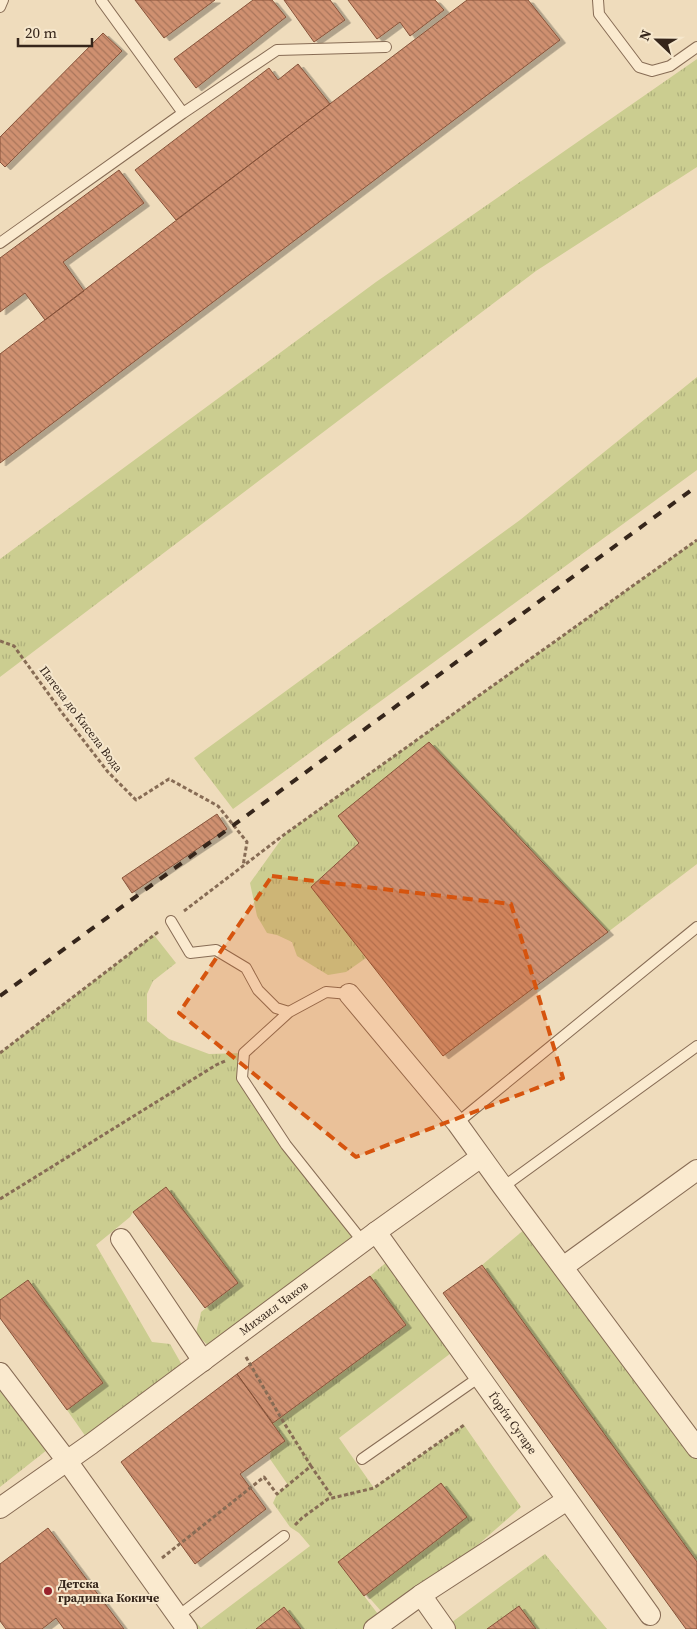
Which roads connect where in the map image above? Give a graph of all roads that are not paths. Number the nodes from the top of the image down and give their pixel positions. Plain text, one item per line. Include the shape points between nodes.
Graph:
1 (3, 0) edge
2 (102, 0) edge
3 (598, 0) edge
4 (0, 7) edge
5 (697, 46) edge
6 (386, 47) dead end
7 (183, 112) junction
8 (0, 243) edge
9 (171, 921) road end
10 (697, 927) edge
11 (349, 994) joint
12 (289, 1012) junction
13 (697, 1046) edge
14 (457, 1123) junction
15 (481, 1157) junction
16 (697, 1170) edge
17 (503, 1187) junction
18 (370, 1237) junction
19 (121, 1239) dead end
20 (563, 1267) junction
21 (203, 1361) junction
22 (0, 1373) edge
23 (481, 1376) junction
24 (697, 1448) edge
25 (362, 1459) dead end
26 (67, 1461) junction
27 (568, 1500) junction
28 (0, 1508) edge
29 (284, 1536) road end
30 (421, 1595) junction
31 (650, 1614) dead end
32 (182, 1623) edge
33 (374, 1629) edge
34 (445, 1629) edge

1 - 4 lane
2 - 7 lane
3 - 5 lane via 599,14 639,67 652,71 670,66
6 - 7 lane via 277,50
7 - 8 lane
9 - 12 lane via 190,954 216,950 246,968 258,990 276,1008
10 - 14 lane
11 - 12 lane via 326,992
11 - 14 street
12 - 18 lane via 244,1053 242,1078 286,1146
13 - 17 lane
14 - 15 street
15 - 17 street
15 - 18 street, Михаил Чаков
16 - 20 street
17 - 20 street
18 - 21 street, Михаил Чаков
18 - 23 street, Ѓорѓи Сугаре
19 - 21 street
20 - 24 street
21 - 26 street, Михаил Чаков
22 - 26 street
23 - 25 lane
23 - 27 street, Ѓорѓи Сугаре
26 - 28 street, Михаил Чаков
26 - 32 street
27 - 30 street
27 - 31 street, Ѓорѓи Сугаре
29 - 32 lane
30 - 33 street
30 - 34 street

